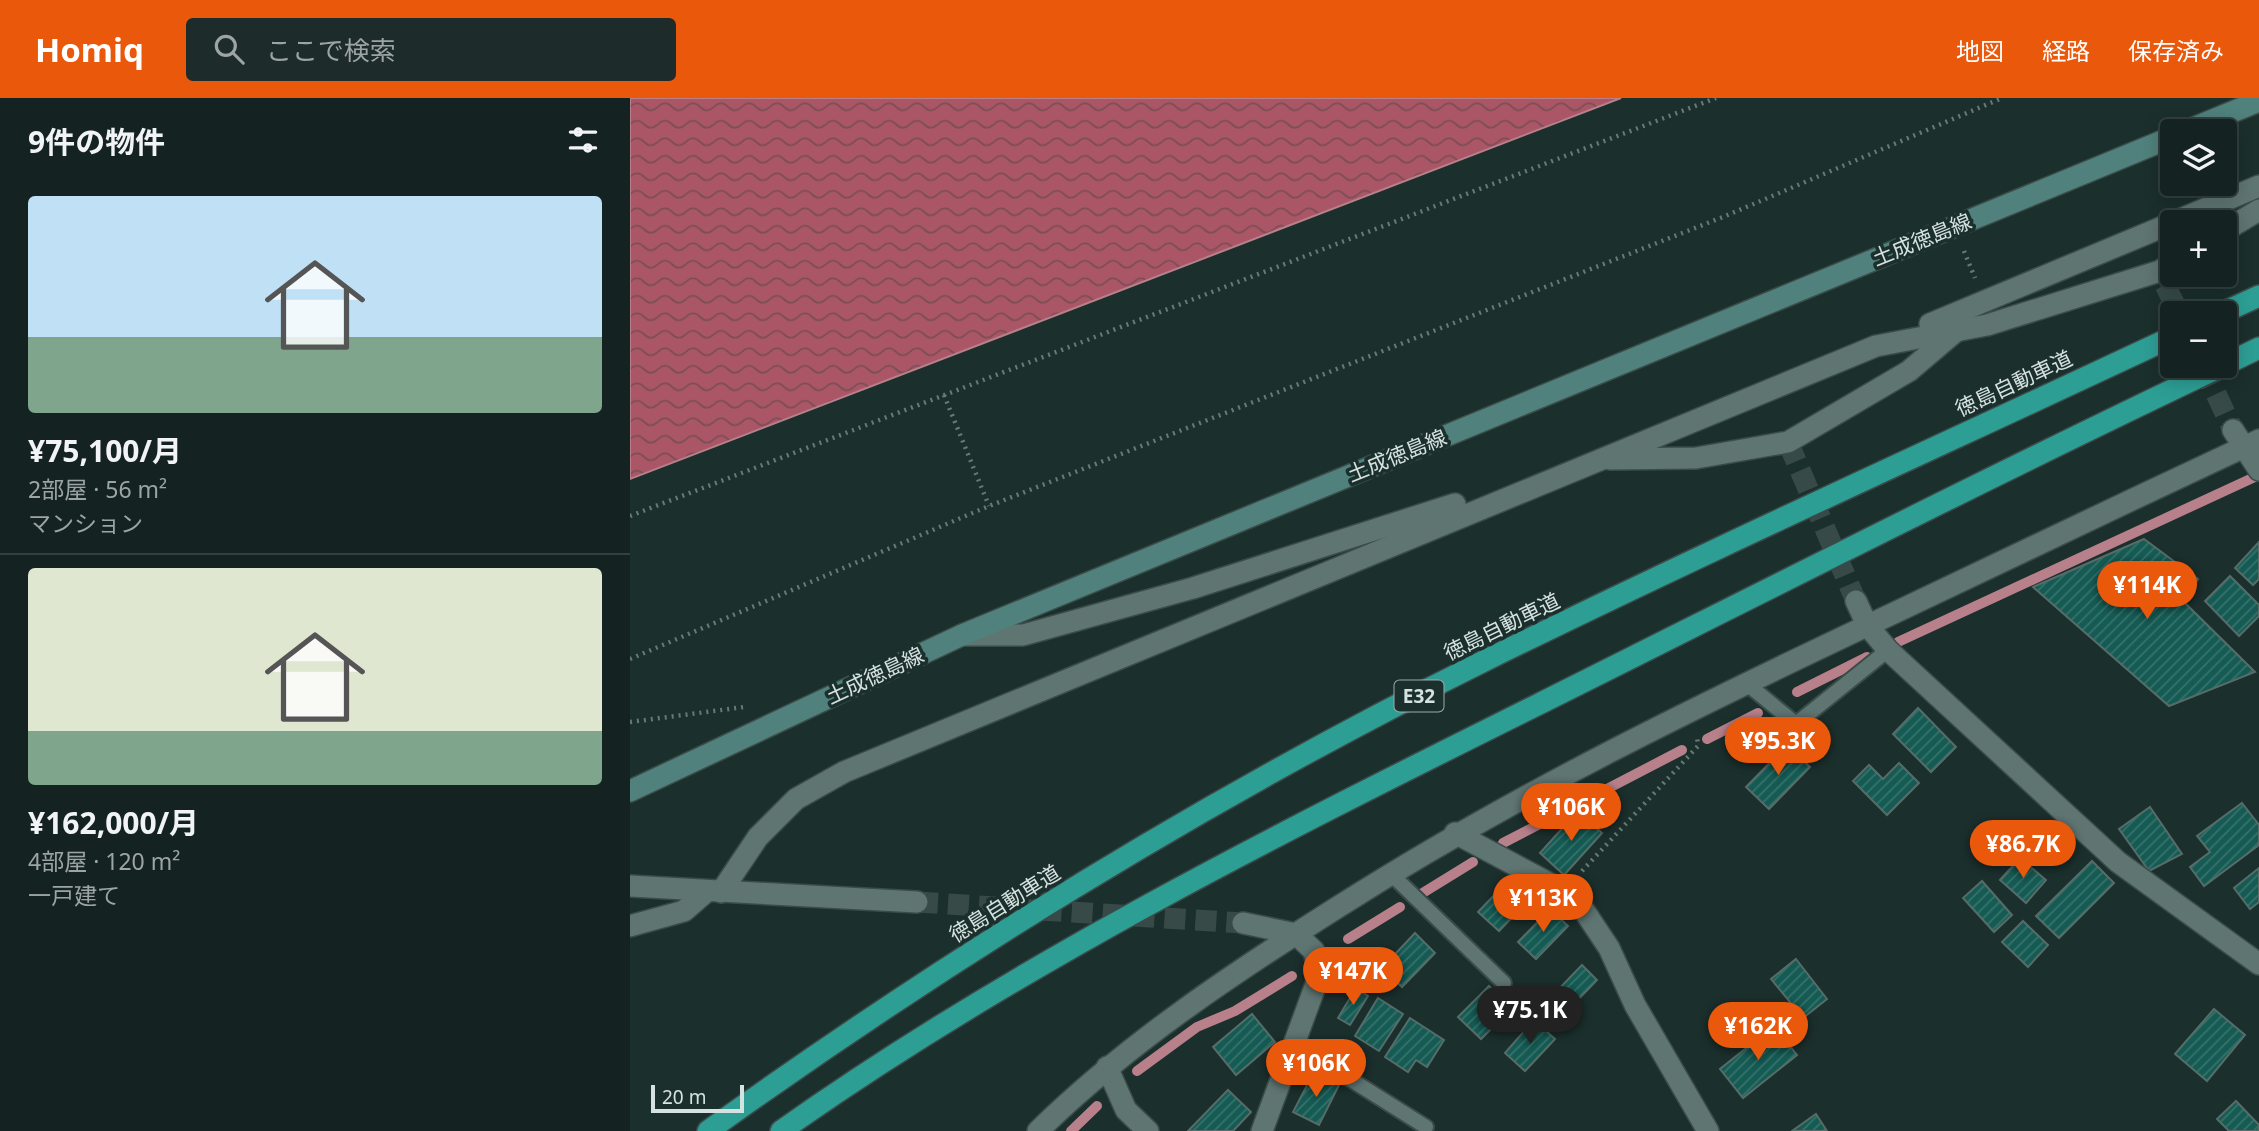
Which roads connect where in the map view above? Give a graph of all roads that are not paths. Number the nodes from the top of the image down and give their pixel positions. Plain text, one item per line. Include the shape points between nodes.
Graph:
1 (2259, 101) edge
2 (2215, 119) edge
3 (2160, 142) edge
4 (2259, 187) edge
5 (2204, 210) edge
6 (2259, 210) edge
7 (2237, 223) edge
8 (2160, 228) edge
9 (2160, 275) edge
10 (2259, 296) edge
11 (2237, 306) edge
12 (1959, 328) junction
13 (2160, 343) edge
14 (1876, 346) junction
15 (2259, 348) edge
16 (2237, 358) edge
17 (2197, 378) edge
18 (2245, 439) edge
19 (1596, 460) junction
20 (2259, 470) edge
21 (1856, 601) tunnel mouth
22 (1867, 625) junction
23 (962, 635) junction
24 (1888, 650) junction
25 (1746, 682) junction
26 (630, 791) edge
27 (1455, 834) junction
28 (1391, 874) junction
29 (630, 886) edge
30 (714, 891) junction
31 (917, 902) tunnel mouth
32 (1243, 923) tunnel mouth
33 (630, 926) edge
34 (1296, 934) junction
35 (2259, 964) edge
36 (1504, 982) dead end
37 (1296, 1045) junction
38 (1107, 1067) junction
39 (1426, 1127) dead end
40 (708, 1131) edge
41 (781, 1131) edge
42 (1038, 1131) edge
43 (1148, 1131) edge
44 (1262, 1131) edge
45 (1709, 1131) edge

1 - 2 main road
3 - 23 main road, 土成徳島線
4 - 5 street
6 - 7 street
8 - 14 street
9 - 12 street via 1987,325
10 - 11 highway
12 - 14 street
12 - 19 street via 1909,371 1788,442 1696,458
13 - 40 highway, 徳島自動車道 / E32 via 1480,663 1290,764 976,950 814,1055
14 - 19 street
15 - 16 highway
17 - 41 highway via 1526,710 1151,903 998,990
18 - 20 street
18 - 22 street
19 - 23 street via 1023,635
19 - 30 street via 844,772 796,799
21 - 22 street
22 - 24 street
22 - 25 street
23 - 26 main road, 土成徳島線
24 - 25 lane via 1796,723
24 - 35 street via 2118,862
25 - 27 street
27 - 28 street
27 - 45 street via 1575,897 1609,948 1635,1005
28 - 34 street
28 - 36 lane
29 - 30 street
30 - 31 street
30 - 33 street via 684,911
32 - 34 street
34 - 37 street via 1314,951 1319,976
34 - 38 street
37 - 39 lane
37 - 44 street
38 - 42 street
38 - 43 street via 1126,1110

